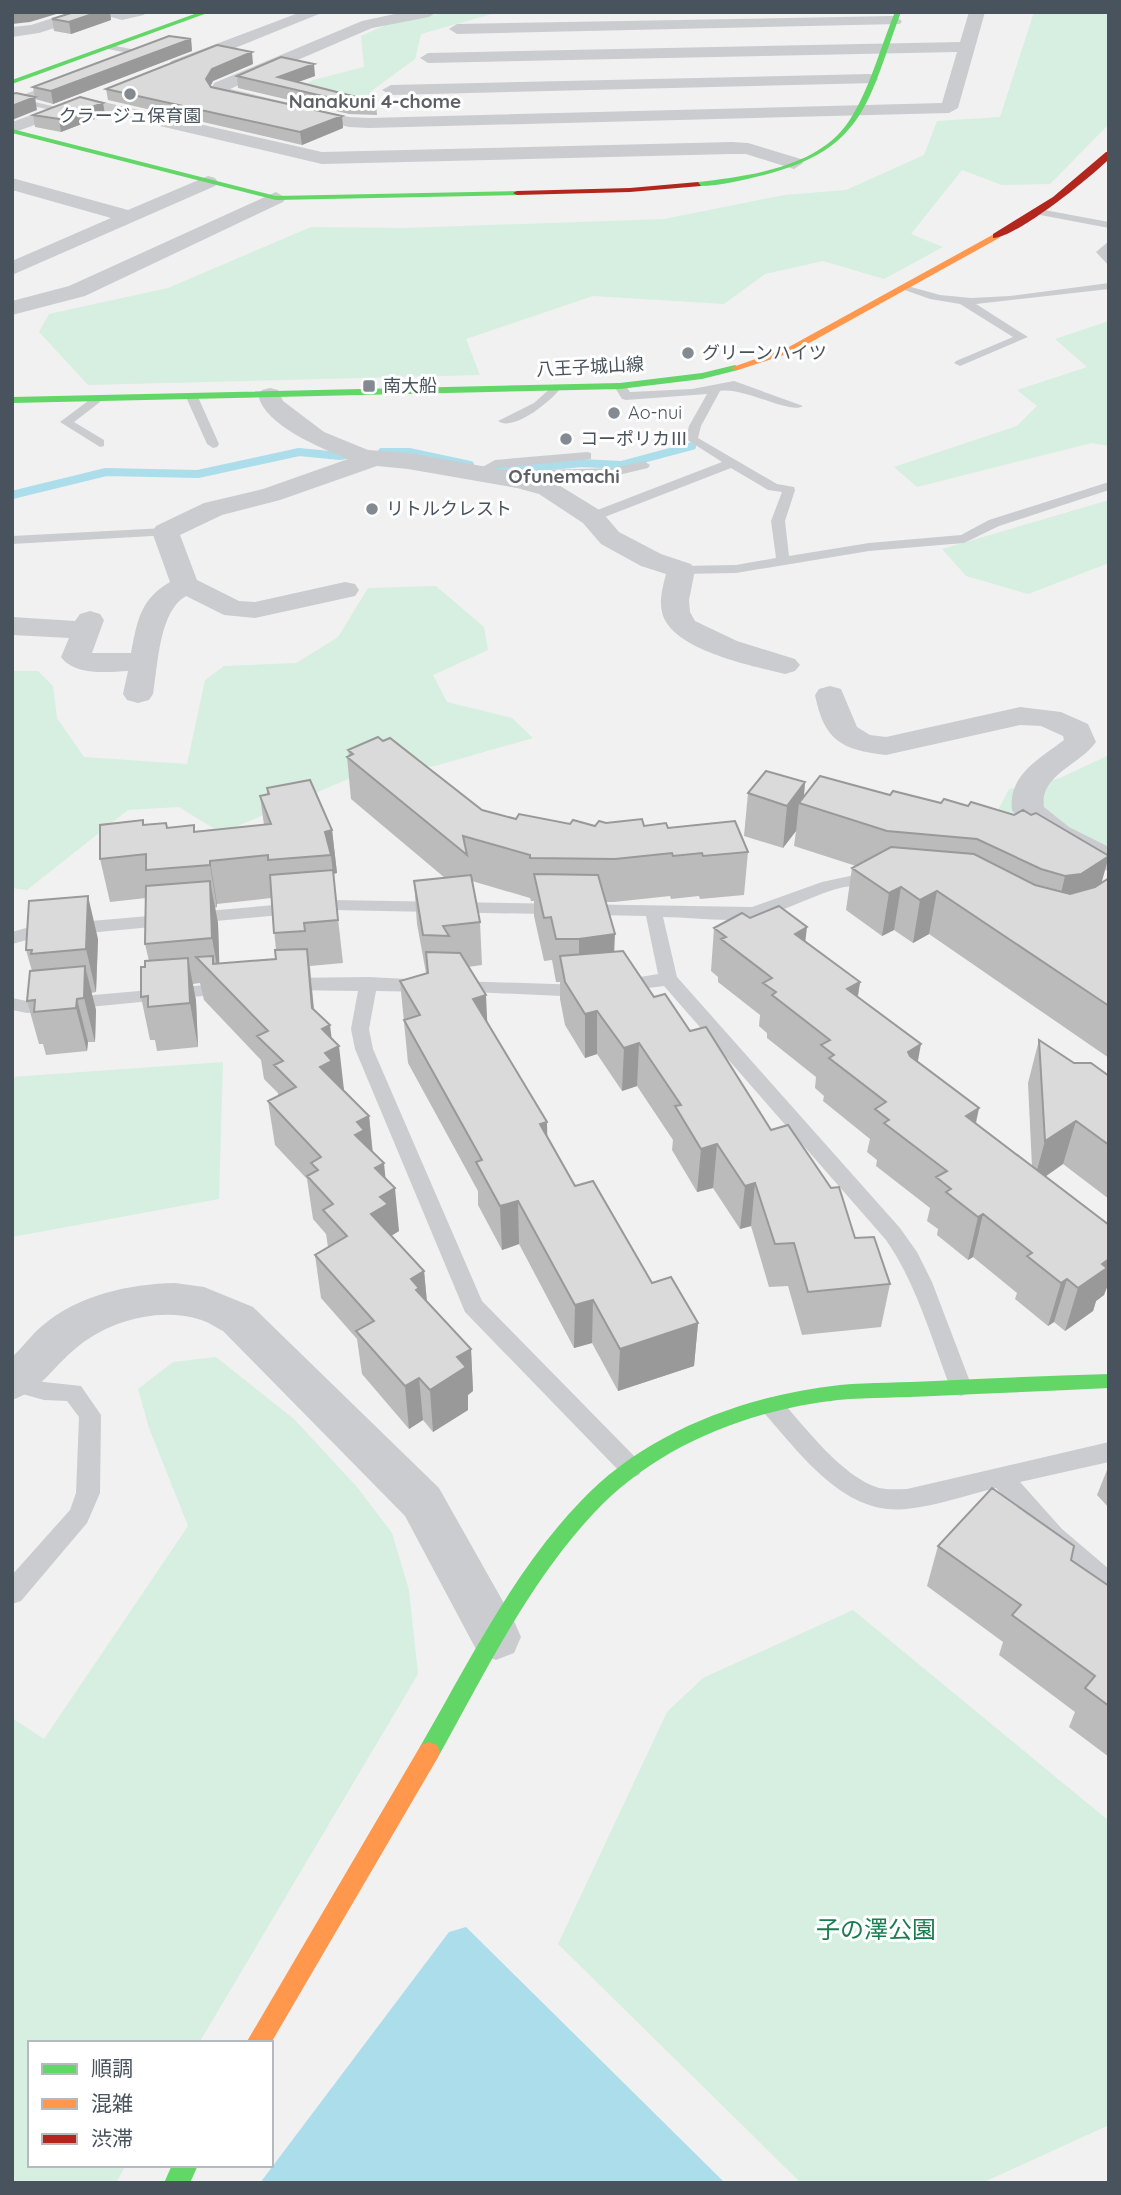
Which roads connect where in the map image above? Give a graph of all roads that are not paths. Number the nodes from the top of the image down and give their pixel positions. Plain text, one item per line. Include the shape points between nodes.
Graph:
1 (89, 12) edge
2 (110, 12) edge
3 (138, 12) edge
4 (206, 12) edge
5 (316, 12) edge
6 (429, 12) edge
7 (518, 12) edge
8 (977, 12) edge
9 (896, 17) edge
10 (814, 18) edge
11 (633, 20) edge
12 (457, 29) junction
13 (33, 30) junction
14 (12, 32) edge
15 (46, 44) dead end
16 (111, 47) junction
17 (966, 47) junction
18 (882, 49) junction
19 (214, 51) junction
20 (645, 54) junction
21 (128, 59) edge
22 (156, 59) junction
23 (275, 65) junction
24 (419, 66) junction
25 (301, 71) edge
26 (869, 79) junction
27 (12, 82) edge
28 (62, 83) edge
29 (656, 84) junction
30 (391, 90) junction
31 (106, 92) edge
32 (16, 99) edge
33 (82, 102) junction
34 (58, 110) junction
35 (858, 111) junction
36 (666, 115) junction
37 (388, 122) junction
38 (12, 129) edge
39 (677, 150) junction
40 (1109, 154) edge
41 (794, 163) junction
42 (391, 177) junction
43 (208, 182) junction
44 (12, 184) edge
45 (276, 198) junction
46 (1039, 212) junction
47 (131, 217) junction
48 (1109, 225) edge
49 (1109, 244) edge
50 (25, 245) dead end
51 (50, 253) junction
52 (1109, 263) edge
53 (12, 269) edge
54 (1109, 286) edge
55 (904, 288) junction
56 (962, 300) junction
57 (12, 308) edge
58 (960, 363) dead end
59 (620, 386) junction
60 (716, 388) junction
61 (554, 389) junction
62 (270, 395) junction
63 (192, 397) junction
64 (96, 399) junction
65 (12, 400) edge
66 (797, 407) dead end
67 (504, 421) dead end
68 (100, 443) dead end
69 (213, 444) dead end
70 (361, 454) junction
71 (587, 456) dead end
72 (732, 463) junction
73 (644, 465) dead end
74 (476, 474) junction
75 (521, 481) junction
76 (1109, 486) edge
77 (592, 517) junction
78 (165, 532) junction
79 (12, 540) edge
80 (783, 559) junction
81 (681, 570) junction
82 (185, 584) junction
83 (345, 590) dead end
84 (12, 626) edge
85 (144, 662) junction
86 (785, 665) dead end
87 (138, 694) dead end
88 (830, 695) dead end
89 (1109, 861) edge
90 (890, 881) edge
91 (653, 911) junction
92 (12, 938) edge
93 (668, 979) junction
94 (369, 984) junction
95 (275, 985) edge
96 (247, 988) edge
97 (12, 1004) edge
98 (1109, 1381) edge
99 (13, 1382) edge
100 (961, 1387) junction
101 (772, 1406) junction
102 (1109, 1452) edge
103 (631, 1468) junction
104 (1000, 1476) junction
105 (1109, 1584) edge
106 (12, 1593) edge
107 (496, 1636) junction
108 (259, 2041) edge
109 (185, 2167) edge
110 (176, 2183) edge

1 - 13 street
2 - 3 street
4 - 16 street
5 - 19 street
6 - 23 street via 372,23
7 - 12 street
8 - 17 street
9 - 10 street
9 - 18 street
10 - 11 street
11 - 12 street
11 - 20 street
12 - 24 street via 434,36
13 - 14 street
13 - 15 street via 59,38
16 - 22 lane
16 - 27 street
17 - 18 street
17 - 35 street via 949,108
18 - 20 street
18 - 26 street
19 - 22 street
19 - 23 street
20 - 24 street
20 - 29 street
21 - 22 lane
23 - 25 street
23 - 37 street via 220,87 219,92 349,122
24 - 30 street
26 - 29 street
26 - 35 street
28 - 32 lane
29 - 30 street
29 - 36 street
30 - 37 street
31 - 33 street
32 - 34 lane
33 - 34 street
33 - 42 street
34 - 38 street
35 - 36 street
35 - 41 street via 835,141
36 - 37 street
36 - 39 street
37 - 42 street
38 - 43 street
39 - 41 street via 748,149
39 - 42 street
40 - 46 street, 八王子城山線 via 1083,181
41 - 42 street via 733,180 683,187
42 - 45 street
43 - 45 street
43 - 47 street
44 - 47 street
45 - 57 street via 77,291
46 - 48 lane
46 - 55 street, 八王子城山線
47 - 51 street
49 - 52 lane via 1101,252
50 - 51 street
51 - 53 street
54 - 56 lane
55 - 56 lane
55 - 59 street, 八王子城山線 via 764,360 702,376
56 - 58 lane via 1022,337
59 - 60 lane via 626,396
59 - 61 street, 八王子城山線
60 - 66 lane via 734,385
60 - 72 lane via 692,439
61 - 62 street, 八王子城山線
61 - 67 lane via 538,406
62 - 63 street, 八王子城山線
62 - 70 street via 272,404 315,438
63 - 64 street, 八王子城山線
63 - 69 lane
64 - 65 street, 八王子城山線
64 - 68 lane via 66,422
70 - 74 street
70 - 78 street via 271,495 213,509
71 - 74 lane via 518,460
72 - 77 lane
72 - 80 lane via 773,487 789,490 778,521
73 - 75 lane via 613,472 534,474
74 - 75 street
75 - 77 street via 548,489
76 - 80 lane via 994,523 964,539
77 - 81 street via 610,538
78 - 79 lane
78 - 82 street
80 - 81 lane via 736,569
81 - 86 street via 675,598 678,619 697,636
82 - 83 street via 234,609 255,610
82 - 85 street via 165,596 153,615
84 - 85 street via 88,625 76,657 93,663
85 - 87 street
88 - 89 street via 841,732 868,745 886,746 1039,714 1077,731 1080,742 1035,778 1026,794 1028,810 1057,834
90 - 91 lane via 849,879 752,913
91 - 92 lane via 333,905 33,932
91 - 93 lane
93 - 94 lane via 579,991
93 - 100 lane via 893,1234 921,1282
94 - 95 lane
94 - 103 lane via 360,1029 364,1049 473,1306
96 - 97 lane via 27,1007
98 - 100 street
99 - 106 lane via 44,1391 73,1392 90,1415 89,1493 79,1516
99 - 107 street via 60,1336 103,1311 160,1301 192,1301 238,1319 422,1502
100 - 101 street via 838,1393
101 - 103 street via 685,1438
101 - 104 lane via 832,1469 856,1488 880,1498 907,1499
102 - 104 lane
103 - 107 street via 554,1546
104 - 105 lane via 1054,1536
107 - 108 street
109 - 110 street

